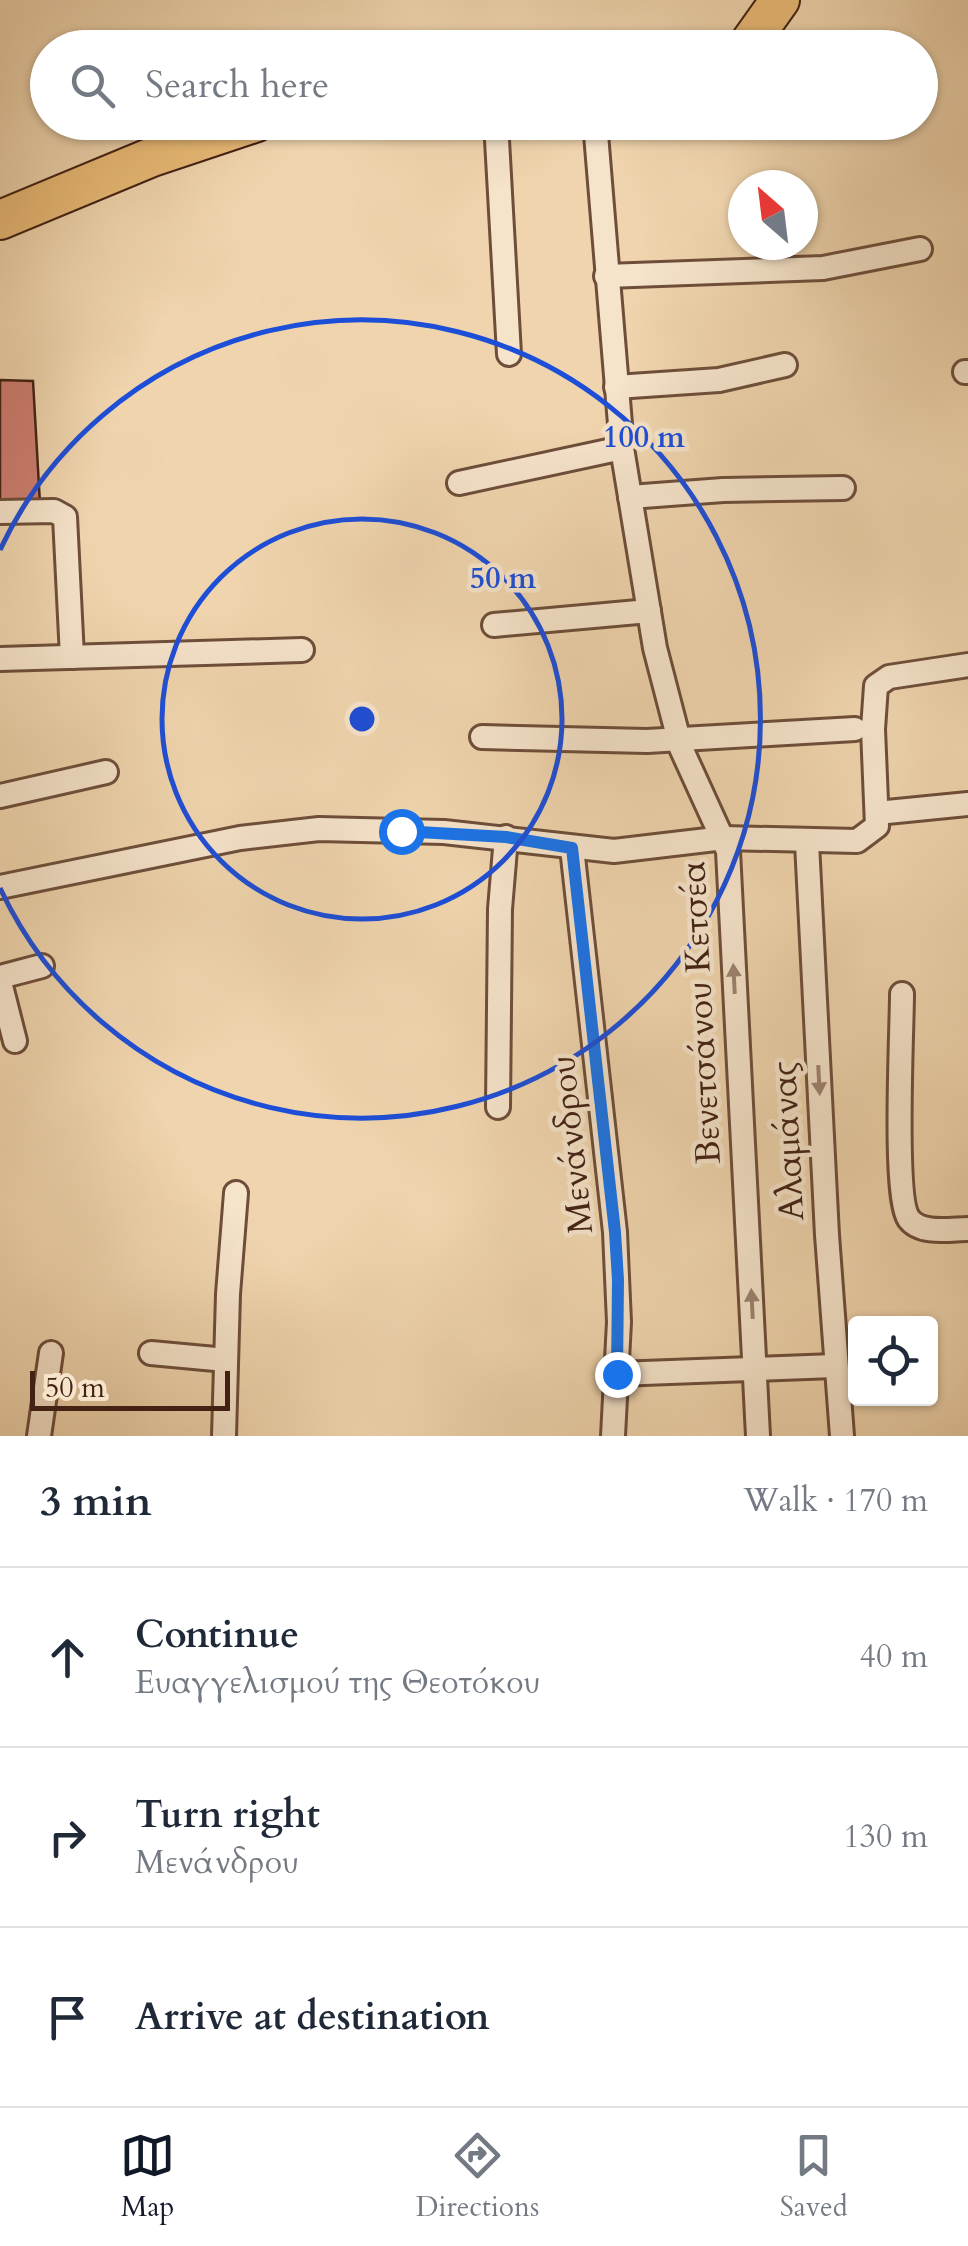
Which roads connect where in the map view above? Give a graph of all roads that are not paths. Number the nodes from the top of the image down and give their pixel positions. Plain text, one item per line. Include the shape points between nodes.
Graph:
1 (780, 0) edge
2 (759, 30) edge
3 (203, 140) edge
4 (497, 140) edge
5 (595, 140) edge
6 (0, 220) edge
7 (920, 249) dead end
8 (606, 276) junction
9 (510, 354) dead end
10 (784, 366) dead end
11 (616, 387) junction
12 (622, 448) junction
13 (459, 483) dead end
14 (842, 488) dead end
15 (630, 498) junction
16 (0, 512) edge
17 (649, 611) junction
18 (494, 625) dead end
19 (302, 650) dead end
20 (72, 656) junction
21 (0, 659) edge
22 (968, 665) edge
23 (855, 729) dead end
24 (482, 737) dead end
25 (678, 739) junction
26 (106, 772) dead end
27 (0, 796) edge
28 (968, 804) edge
29 (878, 812) junction
30 (506, 837) junction
31 (724, 838) junction
32 (807, 842) junction
33 (572, 848) junction
34 (0, 887) edge
35 (42, 966) dead end
36 (0, 979) edge
37 (902, 994) dead end
38 (15, 1041) dead end
39 (498, 1107) dead end
40 (236, 1193) dead end
41 (968, 1230) edge
42 (51, 1353) dead end
43 (150, 1353) dead end
44 (226, 1360) junction
45 (834, 1366) junction
46 (755, 1368) junction
47 (617, 1374) junction
48 (39, 1436) edge
49 (224, 1436) edge
50 (613, 1436) edge
51 (758, 1436) edge
52 (842, 1436) edge

1 - 2 main road
3 - 6 main road
4 - 9 street
5 - 8 street, Βενετσάνου Κετσέα
7 - 8 street via 823,268
8 - 11 street, Βενετσάνου Κετσέα
10 - 11 street via 719,380
11 - 12 street, Βενετσάνου Κετσέα
12 - 13 street
12 - 15 street, Βενετσάνου Κετσέα
14 - 15 street
15 - 17 street, Βενετσάνου Κετσέα
16 - 20 street via 65,518
17 - 18 street
17 - 25 street, Βενετσάνου Κετσέα
19 - 20 street
20 - 21 street
22 - 29 street via 889,677 876,686
23 - 25 street
24 - 25 street
25 - 31 street, Βενετσάνου Κετσέα
26 - 27 street
28 - 29 street
29 - 32 street via 877,826 864,838
30 - 33 street
30 - 34 street via 283,832
30 - 39 street
31 - 32 street
31 - 33 street via 614,852
46 -> 31 street, Βενετσάνου Κετσέα
32 -> 45 street, Αλαμάνας
33 - 47 street, Μενάνδρου via 615,1232
35 - 36 street
36 - 38 street
37 - 41 street via 904,1207 920,1227
40 - 44 street
42 - 48 street
43 - 44 street
44 - 49 street
45 - 46 street
45 - 52 street, Αλαμάνας
46 - 47 street
46 - 51 street, Βενετσάνου Κετσέα
47 - 50 street, Μενάνδρου

